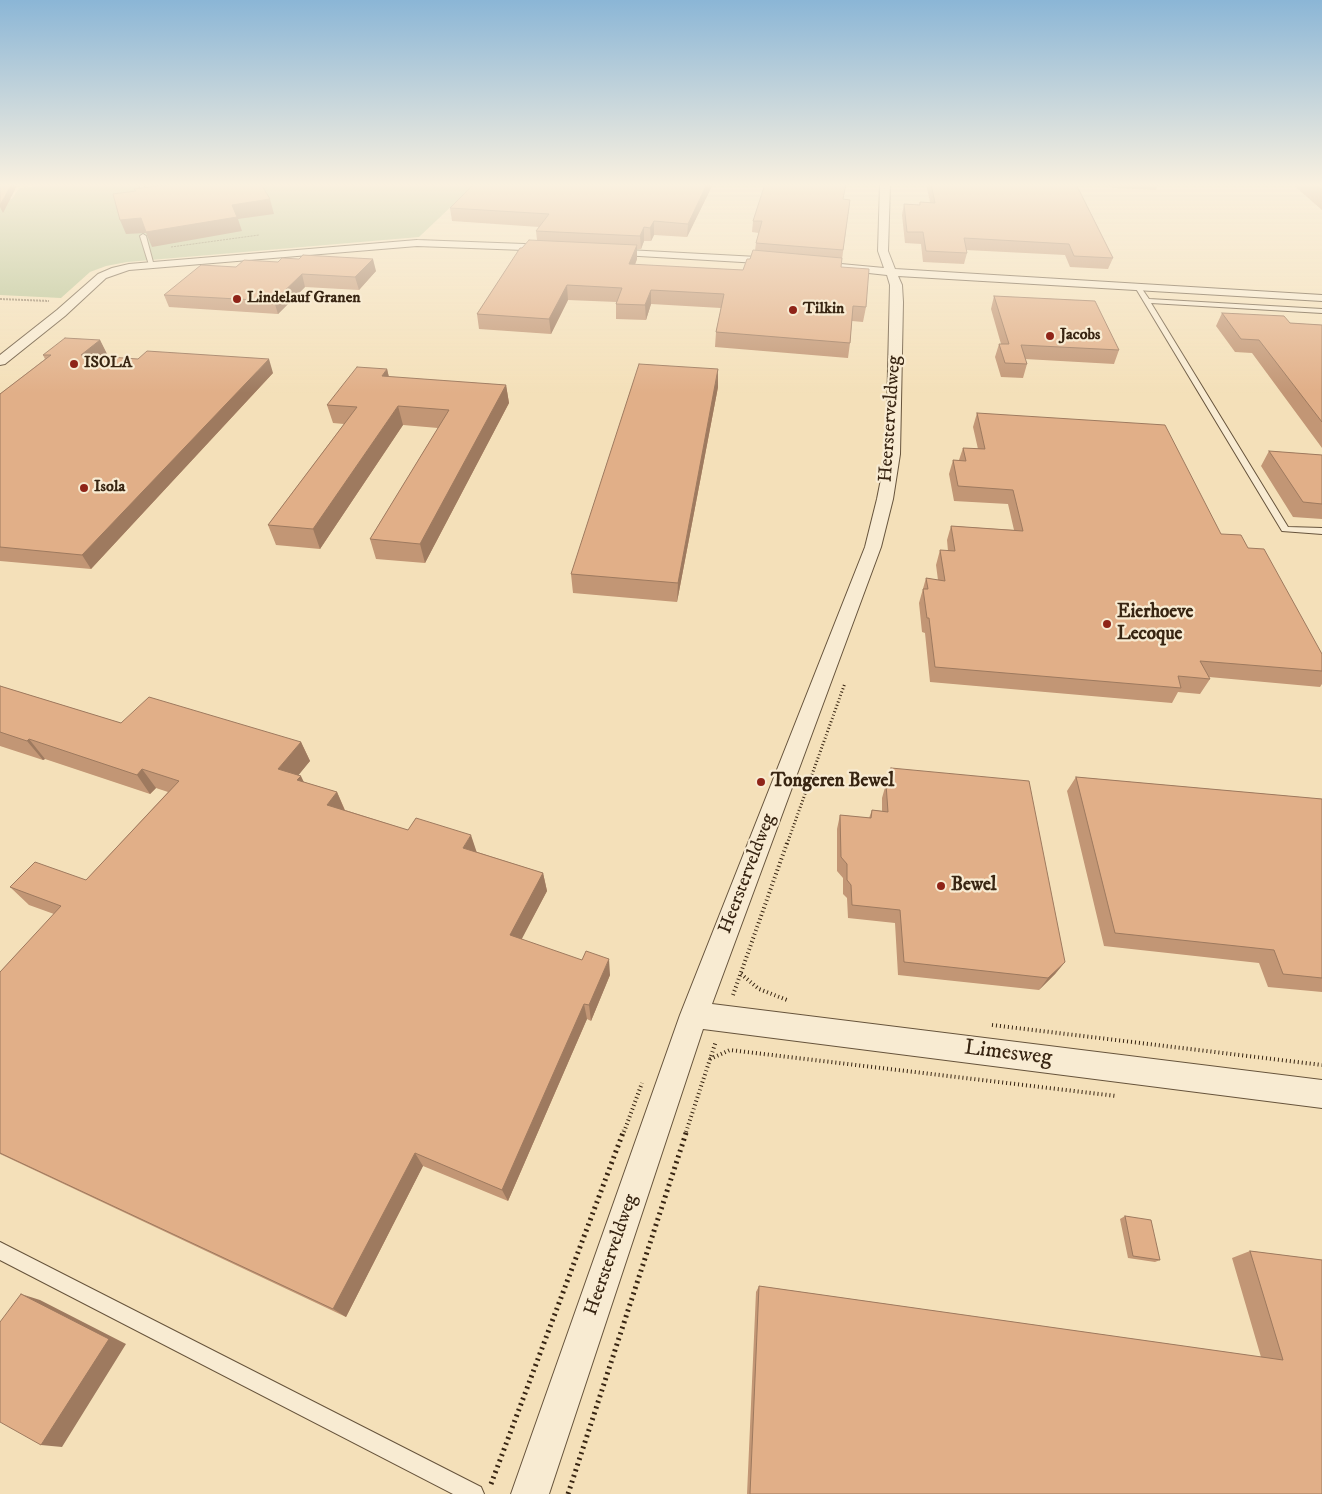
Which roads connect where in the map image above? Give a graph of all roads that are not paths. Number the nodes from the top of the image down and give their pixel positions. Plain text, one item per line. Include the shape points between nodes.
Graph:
1 (148, 254) edge
2 (282, 254) edge
3 (640, 254) edge
4 (884, 254) edge
5 (792, 263) edge
6 (152, 265) junction
7 (832, 266) edge
8 (891, 272) junction
9 (1138, 287) junction
10 (1322, 298) edge
11 (1147, 301) junction
12 (1322, 310) edge
13 (0, 361) edge
14 (1322, 531) edge
15 (694, 1015) junction
16 (1322, 1094) edge
17 (0, 1251) edge
18 (474, 1494) edge
19 (530, 1494) edge

1 - 6 lane
2 - 6 street
3 - 5 street
4 - 8 street, Heersterveldweg
6 - 13 street via 116,270 102,276
7 - 8 street
8 - 9 street
8 - 15 street, Heersterveldweg via 897,302 893,454 875,537 854,600
9 - 10 street
9 - 11 lane
11 - 12 lane
11 - 14 lane via 1284,529
15 - 16 street, Limesweg
15 - 19 street, Heersterveldweg
17 - 18 lane

